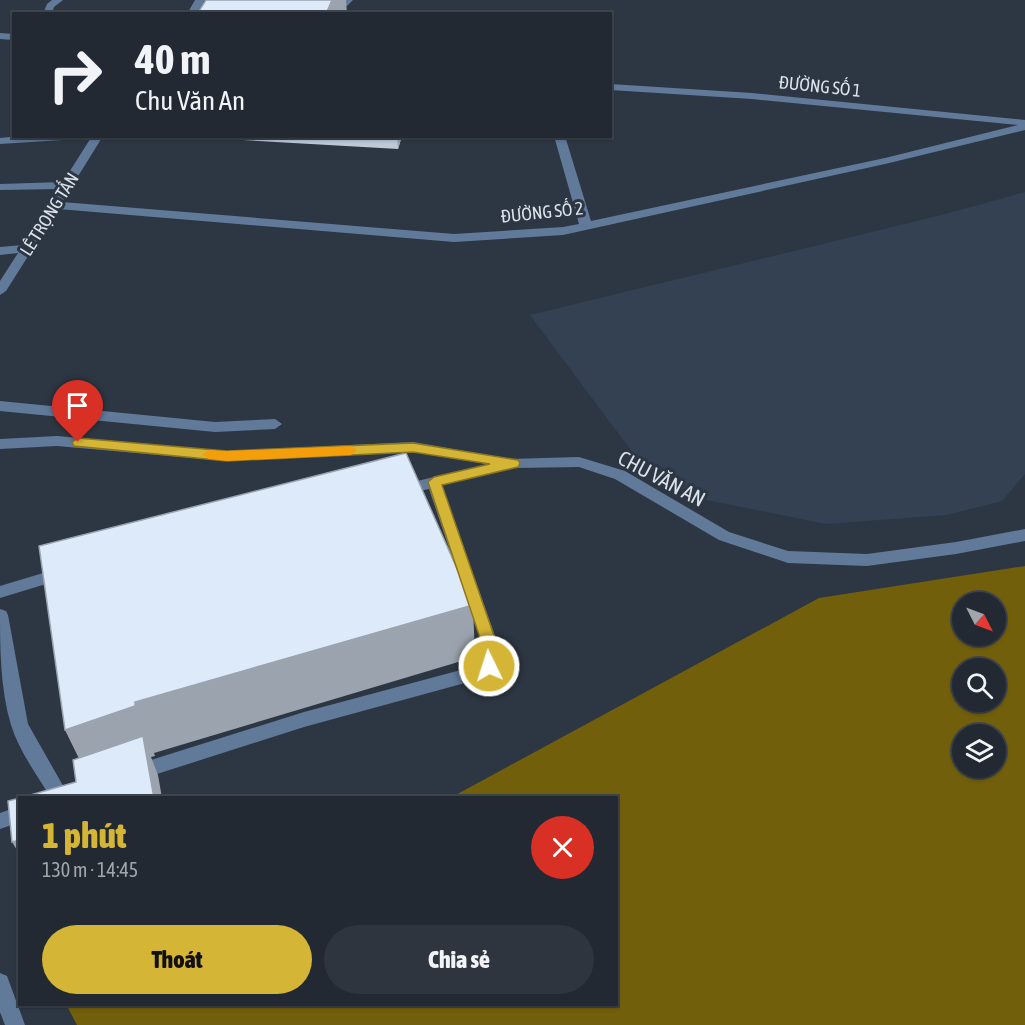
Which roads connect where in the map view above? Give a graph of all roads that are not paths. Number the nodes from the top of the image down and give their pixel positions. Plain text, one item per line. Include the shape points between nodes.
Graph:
1 (58, 0) edge
2 (48, 12) edge
3 (612, 87) edge
4 (1025, 123) edge
5 (1025, 128) edge
6 (47, 138) edge
7 (97, 138) edge
8 (560, 138) edge
9 (0, 141) edge
10 (67, 185) junction
11 (0, 187) edge
12 (54, 205) junction
13 (586, 226) junction
14 (27, 248) junction
15 (0, 251) edge
16 (0, 291) edge
17 (0, 406) edge
18 (275, 424) dead end
19 (0, 444) edge
20 (513, 463) junction
21 (434, 482) junction
22 (388, 493) edge
23 (1025, 536) edge
24 (78, 569) edge
25 (0, 592) edge
26 (0, 615) edge
27 (118, 779) edge
28 (66, 796) edge
29 (18, 815) edge
30 (0, 821) edge
31 (0, 983) edge
32 (15, 1025) edge

1 - 2 street
3 - 4 street, ĐƯỜNG SỐ 1 via 752,96
5 - 13 street, ĐƯỜNG SỐ 2
6 - 9 street
7 - 10 street, LÊ TRỌNG TẤN
8 - 13 street
10 - 11 street
10 - 12 street, LÊ TRỌNG TẤN
12 - 13 street, ĐƯỜNG SỐ 2 via 453,237 563,231
12 - 14 street, LÊ TRỌNG TẤN
14 - 15 street
14 - 16 street, LÊ TRỌNG TẤN
17 - 18 street via 215,427
19 - 20 street via 57,441 227,456 413,447
20 - 21 street, CHU VĂN AN
20 - 23 street, CHU VĂN AN via 579,462 620,475 724,536 788,557 867,560
21 - 22 street, CHU VĂN AN
21 - 27 street via 493,653 489,666 476,673 349,705 214,746
24 - 25 street
26 - 28 street via 19,724 28,744
29 - 30 street
31 - 32 street

